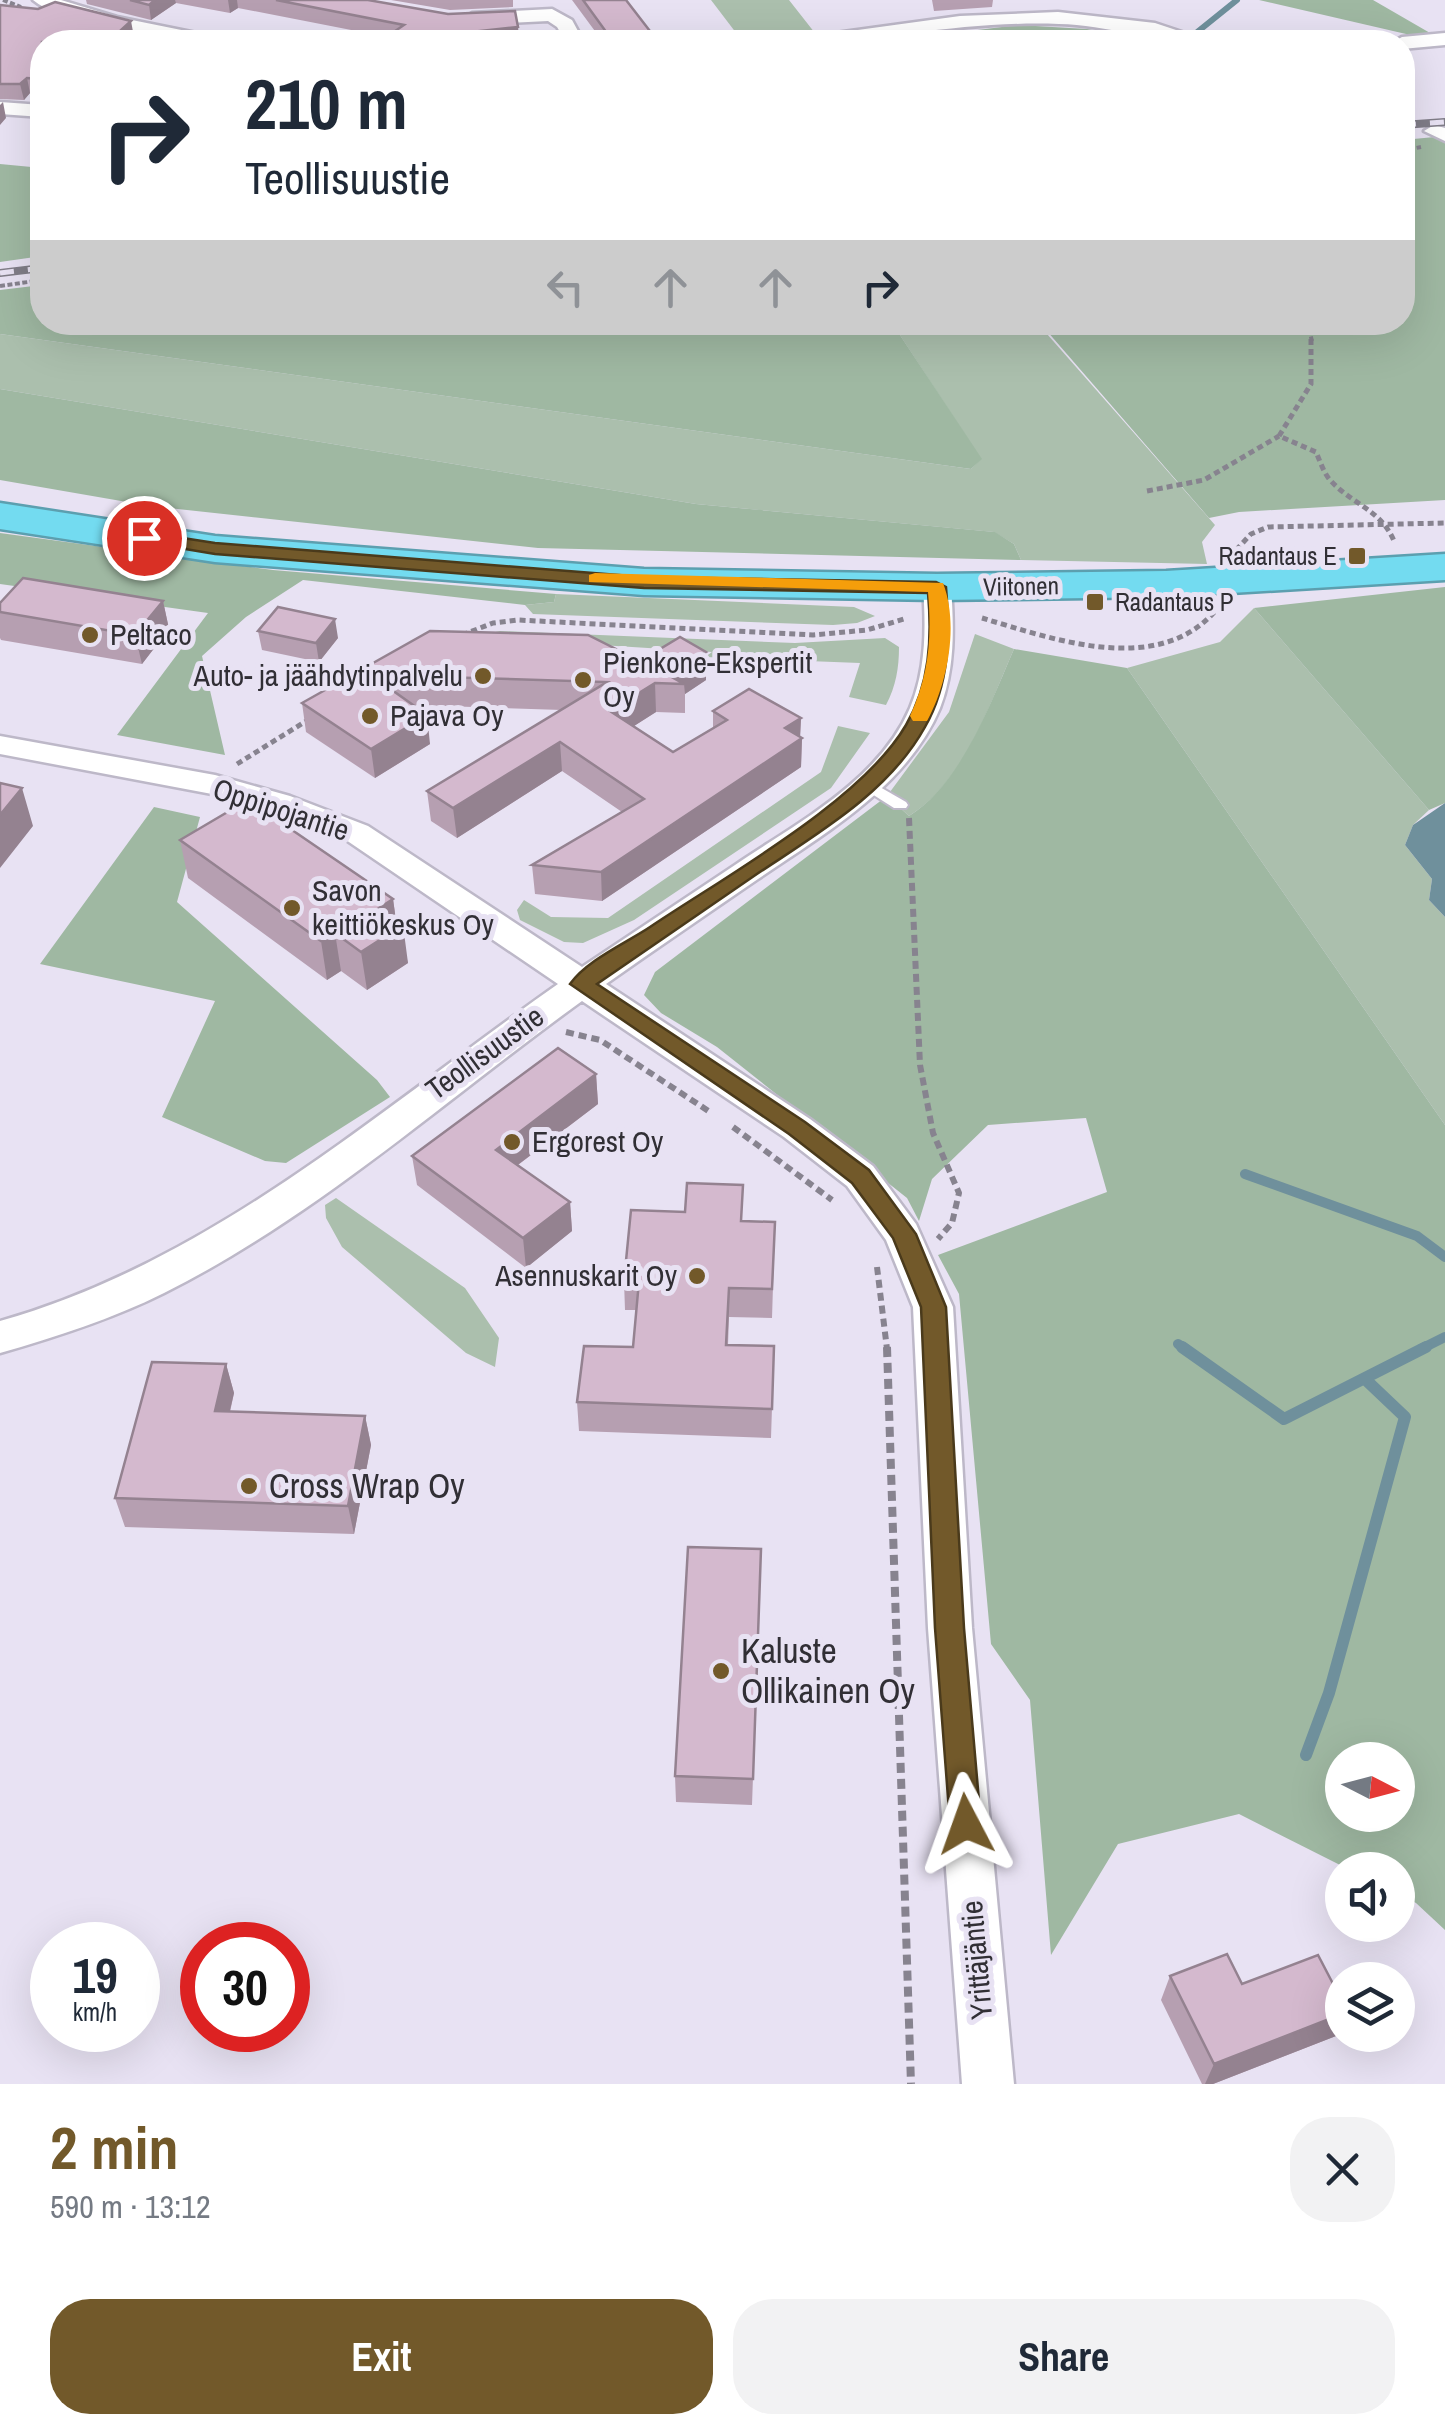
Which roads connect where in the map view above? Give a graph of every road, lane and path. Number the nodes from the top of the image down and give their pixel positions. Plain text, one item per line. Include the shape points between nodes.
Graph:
1 (42, 0) edge
2 (450, 20) edge
3 (153, 30) edge
4 (568, 30) edge
5 (908, 30) edge
6 (1152, 30) edge
7 (1445, 39) edge
8 (1415, 42) edge
9 (0, 108) edge
10 (30, 111) edge
11 (30, 282) edge
12 (0, 286) edge
13 (1310, 335) edge
14 (1279, 436) junction
15 (1147, 491) dead end
16 (0, 516) edge
17 (1445, 522) edge
18 (1388, 527) junction
19 (1233, 556) dead end
20 (1445, 568) edge
21 (938, 603) junction
22 (1217, 608) dead end
23 (454, 640) edge
24 (314, 716) edge
25 (0, 746) edge
26 (866, 784) junction
27 (215, 786) junction
28 (900, 805) joint
29 (581, 984) junction
30 (542, 1013) junction
31 (834, 1201) dead end
32 (910, 1251) junction
33 (870, 1252) dead end
34 (0, 1337) edge
35 (911, 2084) edge
36 (988, 2084) edge

1 - 3 street
2 - 4 street via 552,16
5 - 6 street via 1002,18
7 - 8 street
9 - 10 street
11 - 12 path
13 - 14 path via 1312,392
14 - 15 path via 1204,480
14 - 18 path via 1316,452 1330,480
16 - 21 highway, Viitonen via 215,548
17 - 18 path
18 - 19 path via 1268,527 1239,543
20 - 21 highway, Viitonen
21 - 22 path via 1008,630 1105,648 1193,634
21 - 23 path via 867,630 813,636 518,620
21 - 26 street, Teollisuustie via 941,637 932,688 915,728
24 - 27 path via 262,746
25 - 27 street, Oppipojantie
26 - 28 lane
26 - 29 street, Teollisuustie
27 - 29 street, Oppipojantie via 357,833
28 - 32 path via 914,846 912,954 928,1118 962,1201 949,1229
29 - 30 street, Teollisuustie
29 - 32 street, Yrittäjäntie via 860,1176
30 - 31 path via 569,1035 600,1040
30 - 34 street, Teollisuustie via 175,1269 76,1316
32 - 36 street, Yrittäjäntie via 934,1307 950,1628
33 - 35 path via 888,1357

